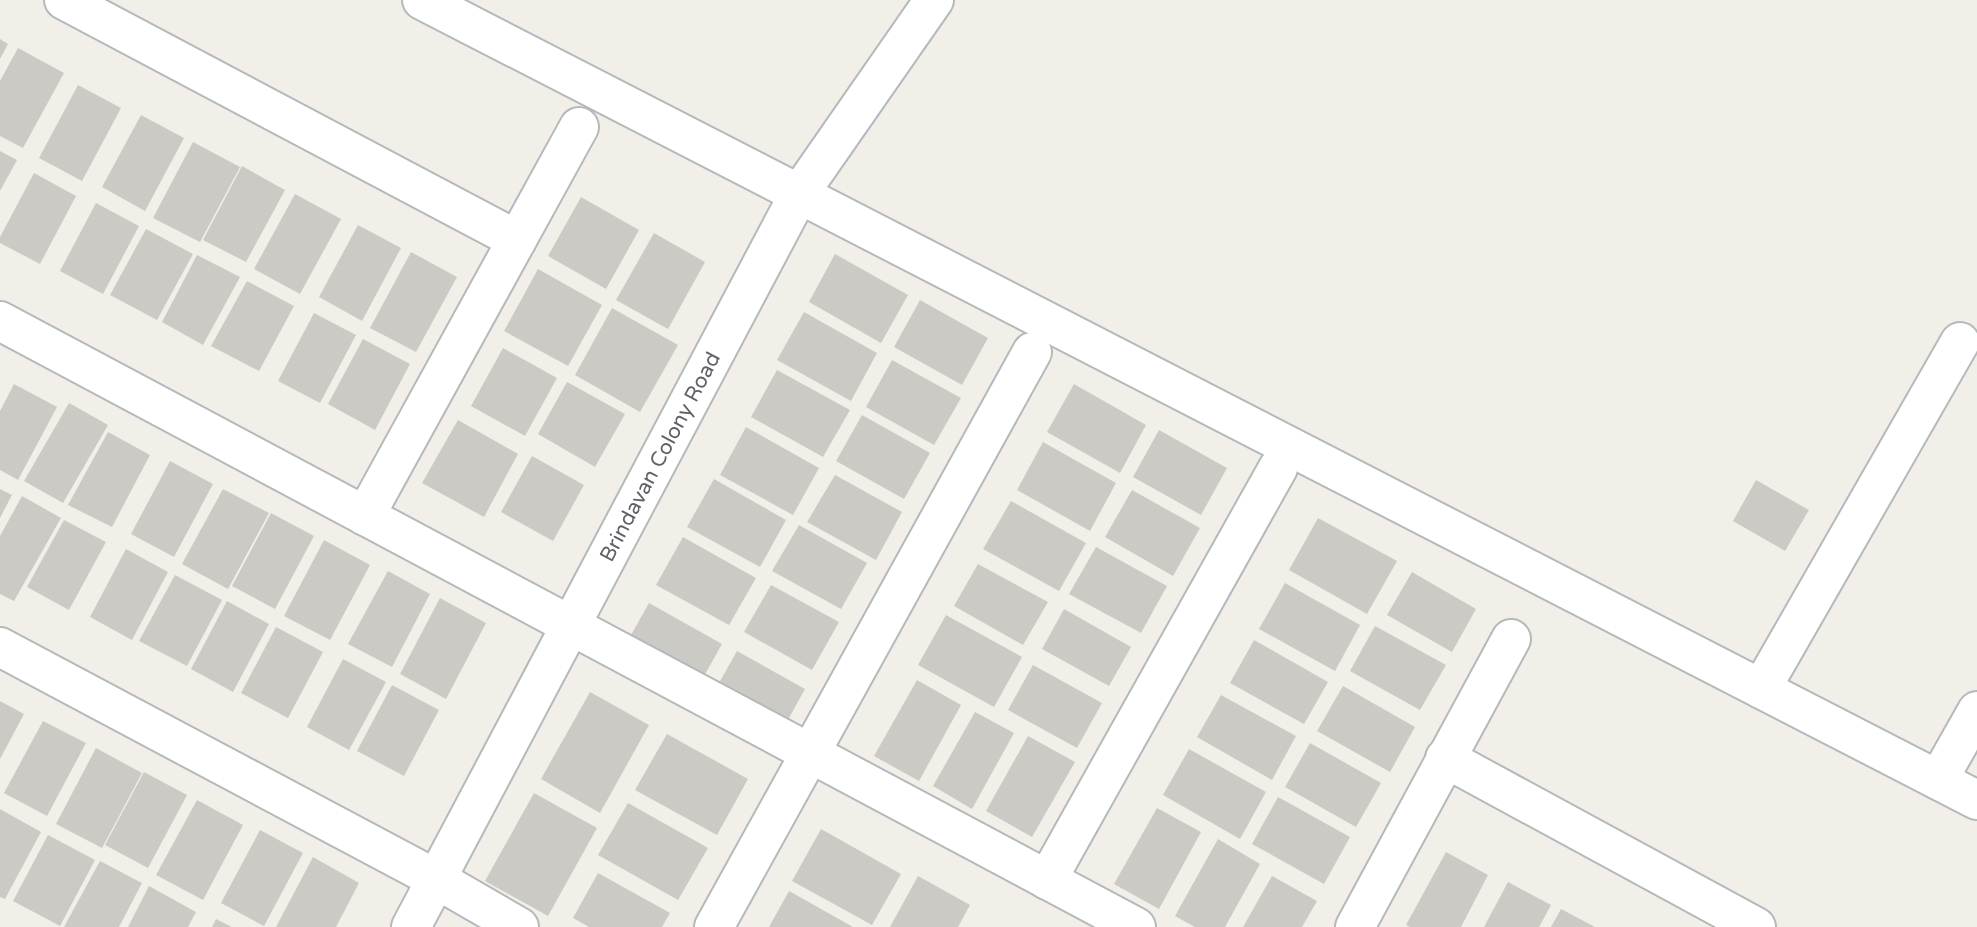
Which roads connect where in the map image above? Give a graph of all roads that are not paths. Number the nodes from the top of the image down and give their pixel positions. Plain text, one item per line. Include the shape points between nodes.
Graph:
1 (64, 0) edge
2 (422, 0) edge
3 (934, 0) edge
4 (579, 127) dead end
5 (799, 194) junction
6 (517, 240) junction
7 (0, 321) edge
8 (1959, 342) dead end
9 (1032, 352) dead end
10 (1278, 468) dead end
11 (365, 516) junction
12 (572, 626) junction
13 (1511, 639) dead end
14 (0, 648) edge
15 (1761, 689) junction
16 (1977, 711) edge
17 (809, 753) junction
18 (1445, 758) junction
19 (1937, 780) junction
20 (1977, 800) edge
21 (436, 879) junction
22 (1047, 880) junction
23 (411, 927) edge
24 (519, 927) edge
25 (714, 927) edge
26 (1136, 927) edge
27 (1355, 927) edge
28 (1756, 927) edge

1 - 6 street
2 - 5 street
3 - 5 street, Brindavan Colony Road
4 - 6 street
5 - 12 street, Brindavan Colony Road
5 - 15 street
6 - 11 street
7 - 11 street
8 - 15 street
9 - 17 street
10 - 22 street
11 - 12 street
12 - 17 street
12 - 21 street, Brindavan Colony Road
13 - 18 street
14 - 21 street
15 - 19 street
16 - 19 street
17 - 22 street
17 - 25 street
18 - 27 street
18 - 28 street
19 - 20 street
21 - 23 street, Brindavan Colony Road
21 - 24 street
22 - 26 street

